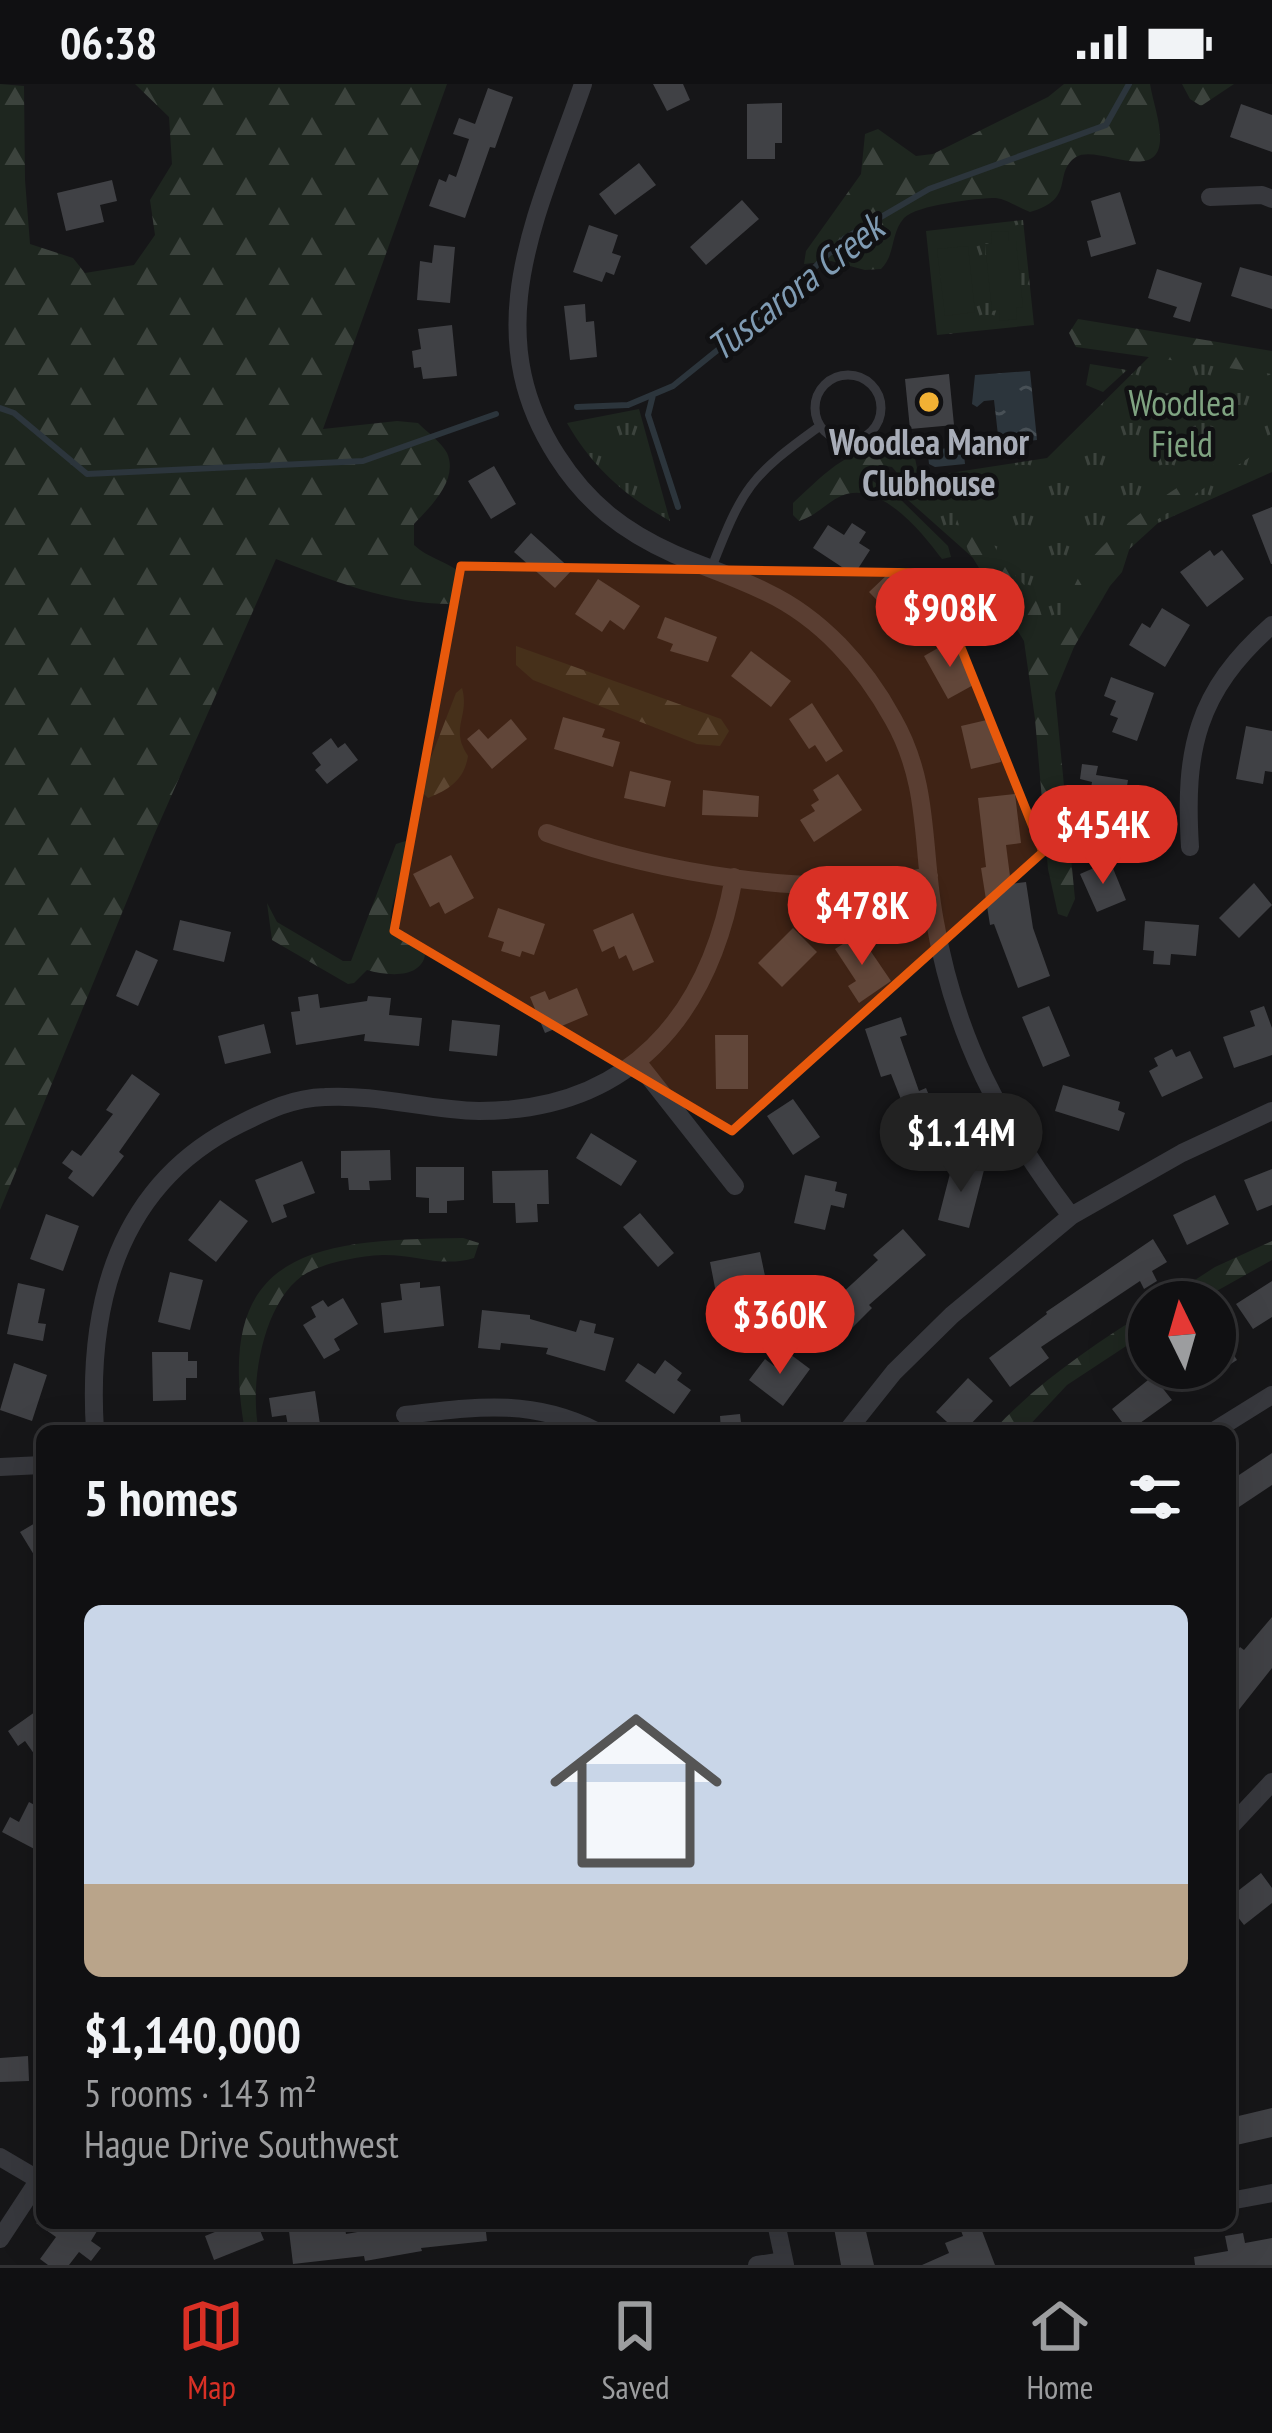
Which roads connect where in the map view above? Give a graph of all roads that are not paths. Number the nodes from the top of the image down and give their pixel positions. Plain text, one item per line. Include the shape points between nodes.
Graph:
1 (584, 84) edge
2 (1210, 197) dead end
3 (1272, 199) edge
4 (820, 426) junction
5 (711, 568) junction
6 (1272, 625) edge
7 (547, 833) dead end
8 (1190, 848) dead end
9 (928, 876) junction
10 (734, 877) junction
11 (638, 1063) junction
12 (1272, 1111) edge
13 (735, 1186) dead end
14 (1071, 1216) junction
15 (1272, 1394) edge
16 (405, 1415) dead end
17 (95, 1425) edge
18 (584, 1425) edge
19 (852, 1425) edge
20 (1223, 1425) edge
21 (36, 1466) edge
22 (0, 1467) edge
23 (1272, 1782) edge
24 (1236, 1821) edge
25 (0, 2157) edge
26 (36, 2175) edge
27 (36, 2185) edge
28 (1272, 2193) edge
29 (1236, 2200) edge
30 (777, 2229) edge
31 (0, 2239) edge
32 (784, 2263) edge
33 (757, 2265) edge

1 - 5 street via 521,273 521,379 549,444 595,506 649,542
2 - 3 street
4 - 4 lane via 838,440 861,439 880,417 877,390 859,376 831,380 816,397
4 - 5 lane via 746,488
5 - 9 street via 794,607 871,683 918,776
6 - 8 street via 1227,670 1201,717 1188,772
7 - 10 street via 619,858
9 - 10 street via 849,883
9 - 14 street via 972,1051 998,1110
10 - 11 street via 708,968 684,1012
11 - 13 street
11 - 17 street via 573,1094 499,1110 359,1096 296,1100 201,1143 149,1196 120,1245 96,1332
12 - 14 street
14 - 19 street via 952,1315
15 - 20 street
16 - 18 street via 488,1406 535,1409
21 - 22 street
23 - 24 street
25 - 26 street
27 - 31 street
28 - 29 street
30 - 32 street
32 - 33 street

